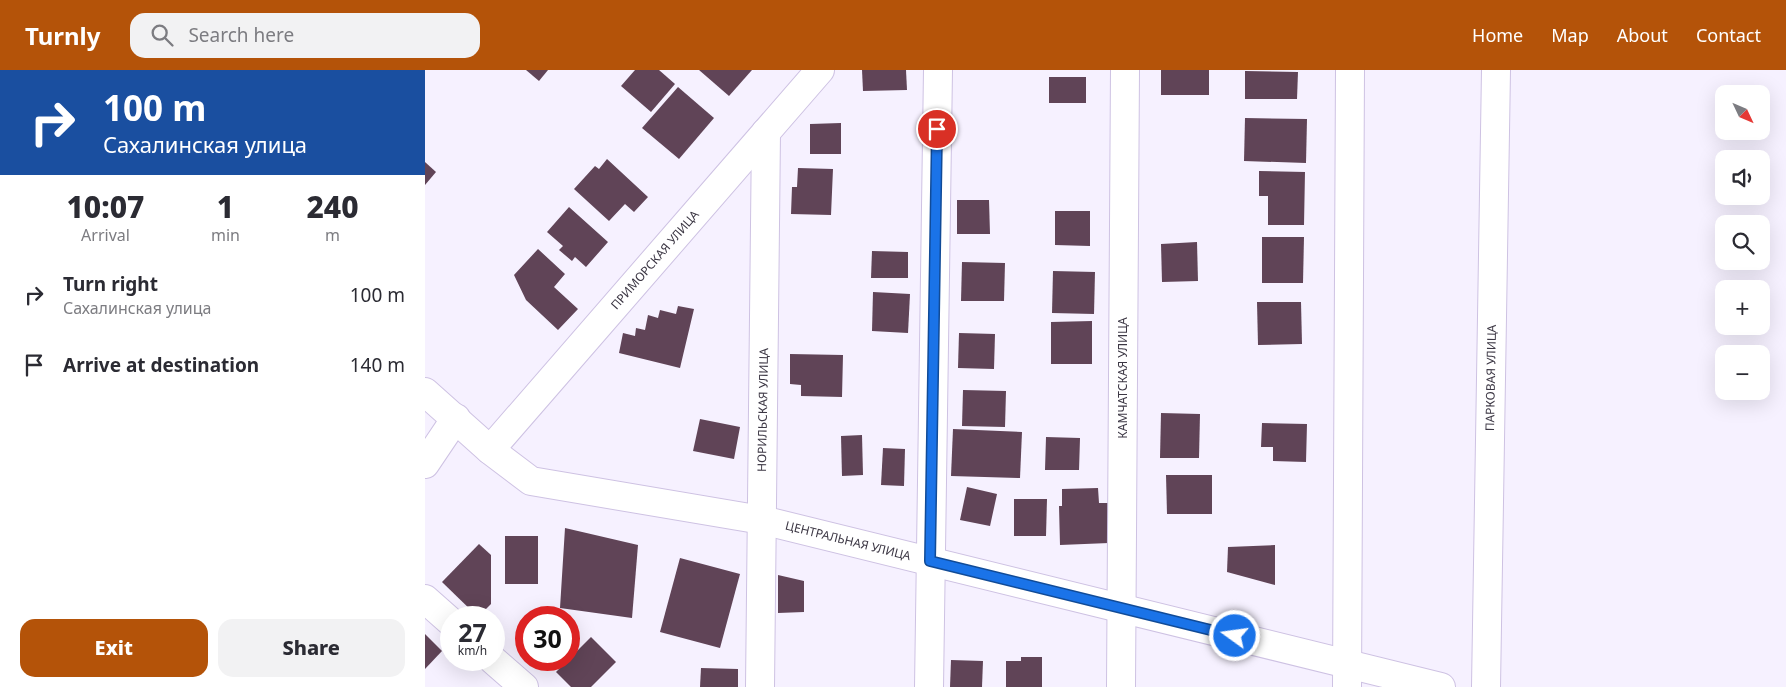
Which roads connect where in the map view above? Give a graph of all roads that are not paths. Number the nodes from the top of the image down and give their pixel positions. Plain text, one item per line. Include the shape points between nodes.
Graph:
1 (820, 70) edge
2 (938, 70) edge
3 (1125, 70) edge
4 (1350, 70) edge
5 (1496, 70) edge
6 (766, 132) junction
7 (425, 392) edge
8 (456, 418) junction
9 (490, 450) junction
10 (425, 464) edge
11 (762, 520) junction
12 (930, 561) junction
13 (425, 599) edge
14 (1122, 608) junction
15 (440, 612) edge
16 (505, 670) edge
17 (1348, 676) edge
18 (524, 687) edge
19 (760, 687) edge
20 (929, 687) edge
21 (1121, 687) edge
22 (1441, 687) edge
23 (1486, 687) edge

1 - 6 street, ПРИМОРСКАЯ УЛИЦА
2 - 12 street
3 - 14 street, КАМЧАТСКАЯ УЛИЦА
4 - 17 street
5 - 23 street, ПАРКОВАЯ УЛИЦА
6 - 9 street, ПРИМОРСКАЯ УЛИЦА
6 - 11 street, НОРИЛЬСКАЯ УЛИЦА
7 - 8 street, ЦЕНТРАЛЬНАЯ УЛИЦА
8 - 9 street, ЦЕНТРАЛЬНАЯ УЛИЦА
8 - 10 street
9 - 11 street, ЦЕНТРАЛЬНАЯ УЛИЦА via 531,481
11 - 12 street, ЦЕНТРАЛЬНАЯ УЛИЦА
11 - 19 street, НОРИЛЬСКАЯ УЛИЦА
12 - 14 street, ЦЕНТРАЛЬНАЯ УЛИЦА
12 - 20 street
13 - 15 street
14 - 17 street, ЦЕНТРАЛЬНАЯ УЛИЦА
14 - 21 street, КАМЧАТСКАЯ УЛИЦА
16 - 18 street
17 - 22 street, ЦЕНТРАЛЬНАЯ УЛИЦА

